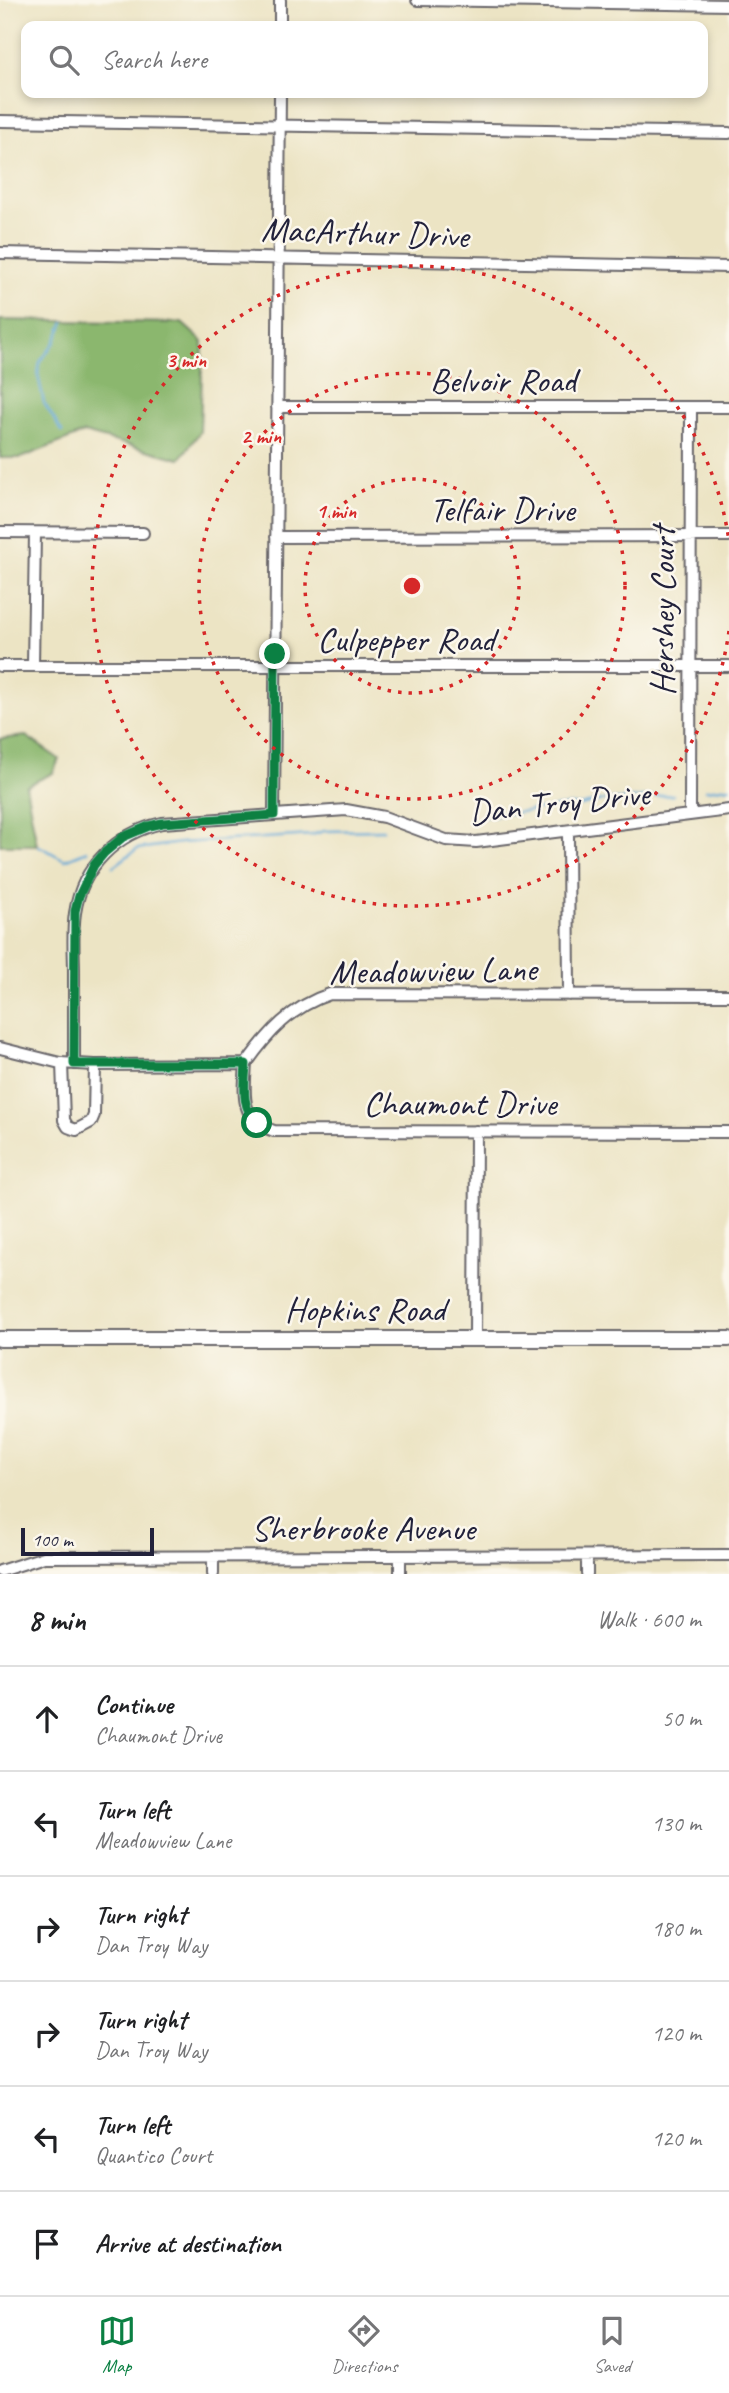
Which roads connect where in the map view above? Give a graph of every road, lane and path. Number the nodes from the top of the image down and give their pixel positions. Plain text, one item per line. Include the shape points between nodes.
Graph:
1 (280, 0) edge
2 (417, 0) edge
3 (729, 5) edge
4 (280, 21) edge
5 (280, 98) edge
6 (0, 121) edge
7 (279, 127) junction
8 (729, 133) edge
9 (0, 253) edge
10 (279, 257) junction
11 (729, 267) edge
12 (277, 407) junction
13 (691, 407) junction
14 (729, 407) edge
15 (0, 532) edge
16 (35, 533) junction
17 (143, 533) dead end
18 (729, 536) edge
19 (276, 537) junction
20 (691, 537) junction
21 (0, 666) edge
22 (33, 666) junction
23 (690, 666) junction
24 (729, 666) edge
25 (275, 667) junction
26 (729, 810) edge
27 (274, 815) junction
28 (690, 815) junction
29 (568, 832) junction
30 (569, 995) junction
31 (729, 995) edge
32 (0, 1048) edge
33 (68, 1064) junction
34 (246, 1064) junction
35 (95, 1065) junction
36 (476, 1131) junction
37 (729, 1132) edge
38 (0, 1339) edge
39 (475, 1339) junction
40 (729, 1339) edge
41 (729, 1555) edge
42 (213, 1556) junction
43 (400, 1556) junction
44 (587, 1556) junction
45 (25, 1562) junction
46 (0, 1571) edge
47 (26, 1574) edge
48 (213, 1574) edge
49 (400, 1574) edge
50 (587, 1574) edge

1 - 4 street
2 - 3 street
5 - 7 street
6 - 7 street
7 - 8 street
7 - 10 street
9 - 10 street, MacArthur Drive
10 - 11 street, MacArthur Drive
10 - 12 street
12 - 13 street, Belvoir Road
12 - 19 street
13 - 14 street, Belvoir Road
13 - 20 street, Hershey Court
15 - 16 street
16 - 17 street
16 - 22 street
18 - 20 street, Telfair Drive
19 - 20 street, Telfair Drive
19 - 25 street
20 - 23 street, Hershey Court
21 - 22 street, Culpepper Road
22 - 25 street, Culpepper Road
23 - 24 street, Culpepper Road
23 - 25 street, Culpepper Road
23 - 28 street, Hershey Court
25 - 27 street
26 - 28 street, Dan Troy Drive
27 - 29 street, Dan Troy Drive via 346,810 461,842
27 - 33 street, Dan Troy Drive via 149,826 123,837 99,859 86,878 75,911
28 - 29 street, Dan Troy Drive
29 - 30 street
30 - 31 street, Meadowview Lane
30 - 34 street, Meadowview Lane via 330,994 286,1017
32 - 33 street
33 - 35 street
33 - 35 street, Dan Troy Drive via 64,1121 76,1130 94,1115
34 - 35 street
34 - 36 street, Chaumont Drive via 247,1111 257,1123 274,1131
36 - 37 street, Chaumont Drive
36 - 39 street
38 - 39 street, Hopkins Road
39 - 40 street, Hopkins Road
41 - 44 street, Sherbrooke Avenue
42 - 43 street, Sherbrooke Avenue
42 - 45 street, Sherbrooke Avenue via 44,1557
42 - 48 street
43 - 44 street, Sherbrooke Avenue
43 - 49 street
44 - 50 street
45 - 46 street, Sherbrooke Avenue
45 - 47 street

